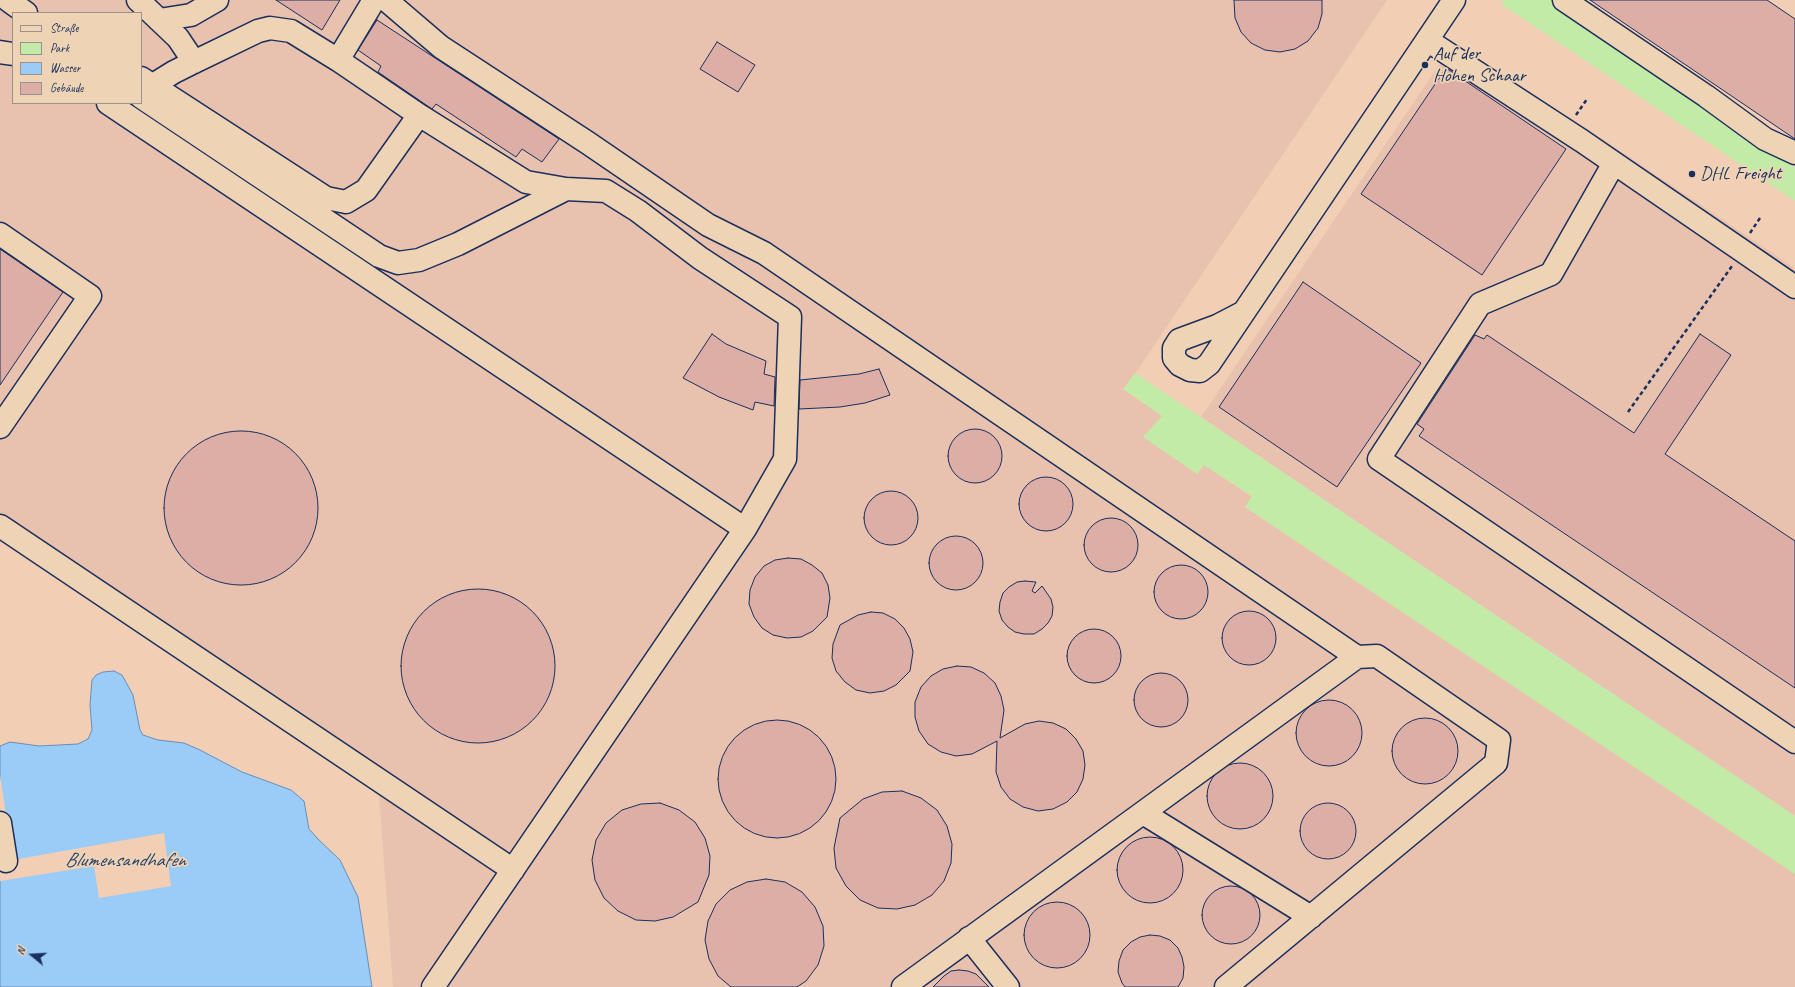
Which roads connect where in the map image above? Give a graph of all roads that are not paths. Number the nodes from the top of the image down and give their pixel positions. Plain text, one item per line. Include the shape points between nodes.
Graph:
1 (8, 0) edge
2 (138, 0) edge
3 (216, 0) edge
4 (374, 0) edge
5 (386, 0) edge
6 (1454, 0) edge
7 (1564, 0) edge
8 (25, 12) edge
9 (159, 20) junction
10 (1427, 40) junction
11 (0, 52) edge
12 (12, 54) edge
13 (338, 60) junction
14 (194, 62) junction
15 (145, 87) edge
16 (109, 104) edge
17 (419, 115) junction
18 (1795, 153) edge
19 (1614, 163) junction
20 (566, 189) junction
21 (0, 234) edge
22 (1795, 287) edge
23 (1244, 312) dead end
24 (0, 427) edge
25 (0, 526) edge
26 (745, 530) junction
27 (1357, 657) junction
28 (1795, 742) edge
29 (1143, 813) junction
30 (0, 823) edge
31 (6, 861) dead end
32 (513, 870) junction
33 (1310, 917) junction
34 (970, 938) junction
35 (433, 987) edge
36 (903, 987) edge
37 (1008, 987) edge
38 (1226, 987) edge

1 - 8 street
2 - 9 street
3 - 9 street via 191,15
4 - 13 street
5 - 27 street via 441,47 588,143 708,226 764,254
6 - 10 street
7 - 18 street via 1766,139
9 - 14 street via 178,38
10 - 19 street
10 - 23 street
11 - 12 street
13 - 14 street via 291,31 270,28 258,30
13 - 17 street
14 - 15 street
15 - 17 street via 315,192 336,201 346,202 366,190
15 - 20 street via 379,256 398,263 419,260 458,244
16 - 26 street
17 - 20 street via 526,182
19 - 22 street
19 - 28 street via 1551,274 1480,304 1379,459
20 - 26 street via 606,191 638,211 700,258 790,317 785,459
21 - 24 street via 90,296
25 - 32 street
26 - 32 street
27 - 29 street
27 - 33 street via 1377,656 1499,740 1496,763
29 - 33 street
29 - 34 street
30 - 31 street
32 - 35 street
33 - 38 street
34 - 36 street
34 - 37 street

